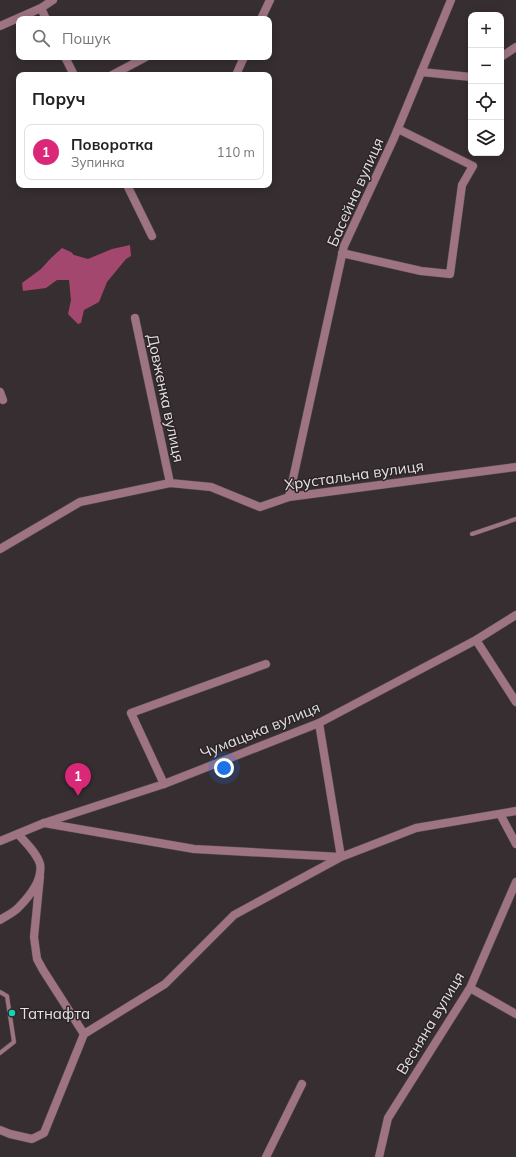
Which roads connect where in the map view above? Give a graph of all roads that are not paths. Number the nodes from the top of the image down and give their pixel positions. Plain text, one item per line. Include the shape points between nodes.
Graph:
1 (53, 0) edge
2 (270, 0) edge
3 (451, 0) edge
4 (41, 8) junction
5 (23, 16) edge
6 (45, 16) edge
7 (262, 16) edge
8 (16, 19) edge
9 (0, 26) edge
10 (516, 48) edge
11 (504, 55) edge
12 (66, 60) edge
13 (140, 60) edge
14 (243, 60) edge
15 (72, 72) edge
16 (118, 72) edge
17 (237, 72) edge
18 (421, 72) junction
19 (468, 77) edge
20 (398, 129) junction
21 (128, 188) edge
22 (152, 236) dead end
23 (342, 253) junction
24 (135, 318) dead end
25 (0, 392) edge
26 (3, 400) dead end
27 (516, 467) edge
28 (170, 483) junction
29 (289, 497) junction
30 (516, 519) edge
31 (472, 534) dead end
32 (0, 549) edge
33 (516, 614) edge
34 (476, 640) junction
35 (266, 664) dead end
36 (516, 702) edge
37 (319, 723) junction
38 (164, 784) junction
39 (516, 811) edge
40 (500, 814) junction
41 (44, 824) junction
42 (18, 834) junction
43 (0, 840) edge
44 (516, 844) edge
45 (341, 857) junction
46 (40, 876) junction
47 (516, 882) edge
48 (0, 920) edge
49 (470, 988) junction
50 (0, 992) edge
51 (516, 1014) edge
52 (84, 1034) junction
53 (0, 1053) edge
54 (302, 1084) dead end
55 (0, 1130) edge
56 (266, 1157) edge
57 (379, 1157) edge

1 - 4 street
2 - 7 street
3 - 18 street, Басейна вулиця
4 - 5 street
4 - 6 street
8 - 9 street
10 - 11 street
12 - 15 street
13 - 16 street
14 - 17 street
18 - 19 street
18 - 20 street, Басейна вулиця
20 - 23 street, Басейна вулиця
20 - 23 street via 473,166 462,186 450,274 422,271
21 - 22 street
23 - 29 street, Басейна вулиця
24 - 28 street, Довженка вулиця
25 - 26 street
27 - 29 street, Хрустальна вулиця
28 - 29 street, Хрустальна вулиця via 211,487 260,507
28 - 32 street, Хрустальна вулиця via 80,502
30 - 31 lane
33 - 34 street, Чумацька вулиця
34 - 36 street
34 - 37 street, Чумацька вулиця
35 - 38 street via 131,713
37 - 38 street, Чумацька вулиця
37 - 45 street
38 - 41 street, Чумацька вулиця
39 - 40 street
40 - 44 street
40 - 45 street via 416,828
41 - 42 street, Чумацька вулиця
41 - 45 street via 194,849
42 - 43 street, Чумацька вулиця
42 - 46 street via 35,854 40,865
45 - 52 street via 234,915 165,984
46 - 48 street via 22,904
46 - 52 street via 34,937 37,959
47 - 49 street, Весняна вулиця
49 - 51 street
49 - 57 street, Весняна вулиця via 388,1118
50 - 53 lane via 7,996 14,1042
52 - 55 street via 44,1133 32,1138
54 - 56 street

